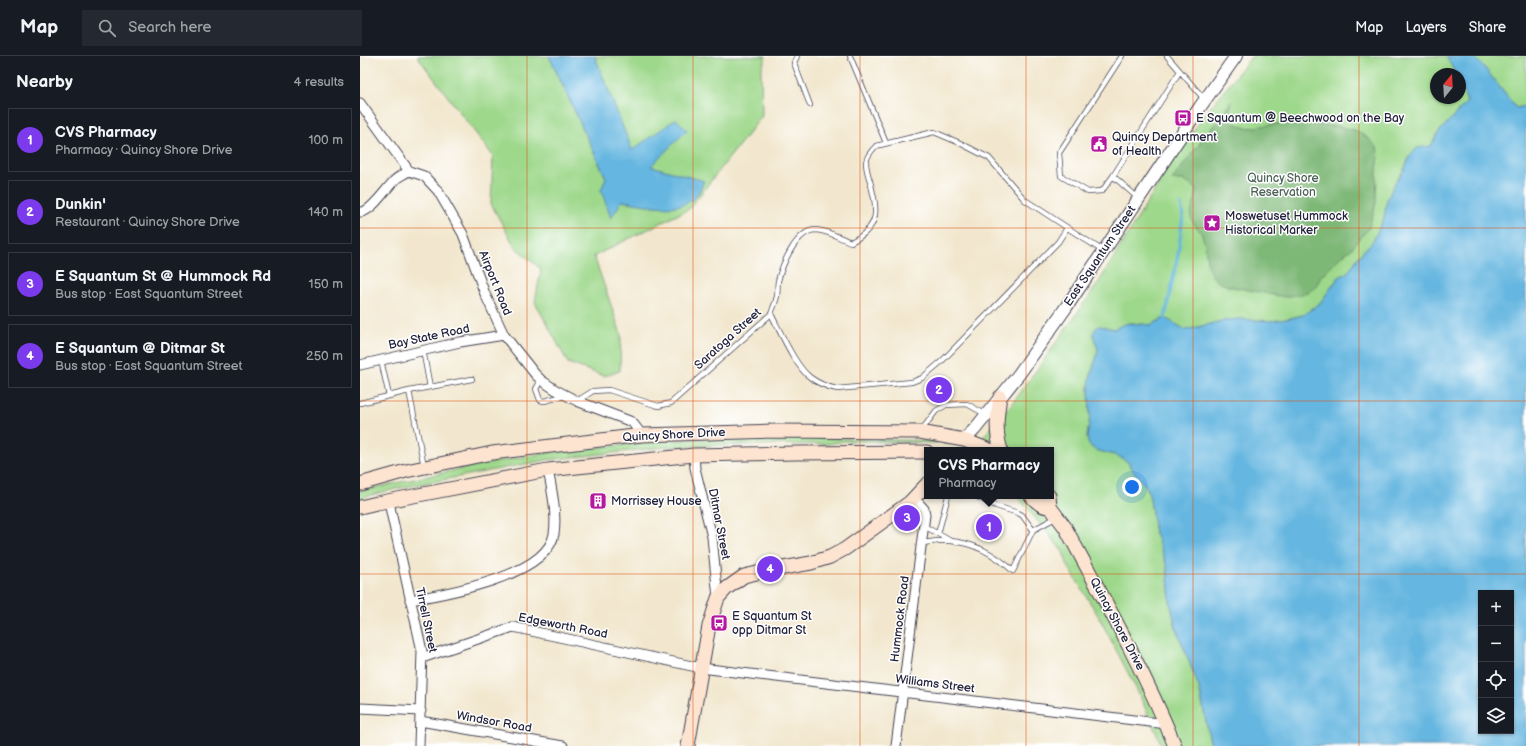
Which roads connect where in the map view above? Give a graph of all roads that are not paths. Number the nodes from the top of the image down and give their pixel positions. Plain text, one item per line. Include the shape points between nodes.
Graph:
1 (796, 56) edge
2 (850, 56) edge
3 (1122, 56) edge
4 (1167, 56) edge
5 (1236, 56) edge
6 (1180, 71) junction
7 (1204, 100) junction
8 (360, 103) edge
9 (810, 105) dead end
10 (886, 143) junction
11 (409, 171) junction
12 (1113, 176) junction
13 (1138, 198) junction
14 (360, 212) edge
15 (1067, 228) junction
16 (1103, 251) junction
17 (771, 314) junction
18 (504, 335) junction
19 (424, 350) junction
20 (380, 360) junction
21 (360, 365) edge
22 (472, 379) dead end
23 (541, 380) junction
24 (430, 387) junction
25 (410, 391) junction
26 (567, 395) junction
27 (389, 396) junction
28 (1000, 397) junction
29 (577, 400) junction
30 (360, 403) edge
31 (986, 415) junction
32 (920, 432) junction
33 (642, 435) junction
34 (960, 445) edge
35 (972, 447) edge
36 (1000, 447) edge
37 (924, 452) edge
38 (694, 455) junction
39 (425, 467) junction
40 (548, 470) junction
41 (360, 484) edge
42 (924, 487) edge
43 (914, 498) junction
44 (947, 499) edge
45 (982, 499) edge
46 (1034, 499) edge
47 (389, 500) junction
48 (360, 507) edge
49 (1052, 507) edge
50 (924, 526) junction
51 (1033, 530) junction
52 (938, 534) junction
53 (949, 540) junction
54 (922, 543) junction
55 (718, 598) junction
56 (410, 600) junction
57 (422, 658) junction
58 (701, 668) junction
59 (903, 692) junction
60 (360, 708) edge
61 (421, 711) junction
62 (420, 721) junction
63 (1166, 724) junction
64 (419, 746) edge
65 (563, 746) edge
66 (688, 746) edge
67 (896, 746) edge
68 (1176, 746) edge

1 - 9 lane via 794,63
2 - 10 lane
3 - 12 lane via 1059,153 1061,176 1088,192 1102,191
4 - 6 lane
5 - 7 street, East Squantum Street
6 - 7 lane
6 - 12 lane
7 - 13 street, East Squantum Street
8 - 11 street, Airport Road
10 - 15 lane via 934,132 960,143 989,158 1025,200
10 - 17 lane via 876,146 866,160 876,207 875,217 867,231 851,242 828,232 814,230 804,234 795,243 784,264
11 - 14 street via 396,179 371,208
11 - 18 street, Airport Road via 424,176 449,208 463,234 485,294
12 - 13 lane
13 - 16 street, East Squantum Street
15 - 16 lane
15 - 17 lane, Saratoga Street via 1058,242 942,361 922,378 912,382 837,389 825,386 810,378 800,368
16 - 28 street, East Squantum Street via 1019,374
17 - 29 lane, Saratoga Street via 671,403 658,406 609,390 593,391
18 - 19 street, Bay State Road
18 - 23 street, Airport Road
19 - 20 street, Bay State Road
19 - 24 lane
20 - 21 street, Bay State Road
20 - 27 lane
22 - 24 lane
23 - 26 street, Airport Road
23 - 26 lane via 536,389 540,400
24 - 25 lane
25 - 27 lane
25 - 39 lane
26 - 29 street, Airport Road
27 - 30 lane
28 - 31 street, East Squantum Street
28 - 36 main road via 997,432
29 - 33 street, Airport Road via 632,422
31 - 32 lane via 967,404 946,405 936,411
31 - 34 street, East Squantum Street
32 - 33 main road, Quincy Shore Drive via 775,431
32 - 34 main road, Quincy Shore Drive
33 - 39 main road, Quincy Shore Drive via 492,453
34 - 35 main road, Quincy Shore Drive
37 - 38 main road, Quincy Shore Drive
38 - 40 main road, Quincy Shore Drive
38 - 55 street, Ditmar Street via 712,537
39 - 41 main road, Quincy Shore Drive
40 - 47 main road, Quincy Shore Drive
40 - 56 street via 554,535 548,548 537,559 511,573 463,590
42 - 43 main road
43 - 50 street, Hummock Road via 924,510
43 - 55 main road via 845,549 830,557 744,576
44 - 52 lane
45 - 51 lane via 1018,513
46 - 49 main road, Quincy Shore Drive via 1039,505
47 - 48 main road, Quincy Shore Drive
47 - 56 street, Tirrell Street
49 - 51 lane
49 - 63 main road, Quincy Shore Drive via 1136,659
50 - 52 lane
50 - 54 street, Hummock Road
51 - 53 lane via 1013,571 998,558 976,546
52 - 53 lane
53 - 54 lane
54 - 59 street, Hummock Road
55 - 58 main road via 709,626
56 - 57 street, Tirrell Street
57 - 58 street, Edgeworth Road via 514,627
57 - 61 street, Tirrell Street
58 - 59 street, Williams Street
58 - 66 main road
59 - 63 street, Williams Street
59 - 67 street, Hummock Road
60 - 61 street
61 - 62 street, Tirrell Street
62 - 64 street, Tirrell Street
62 - 65 street, Windsor Road
63 - 68 main road, Quincy Shore Drive

